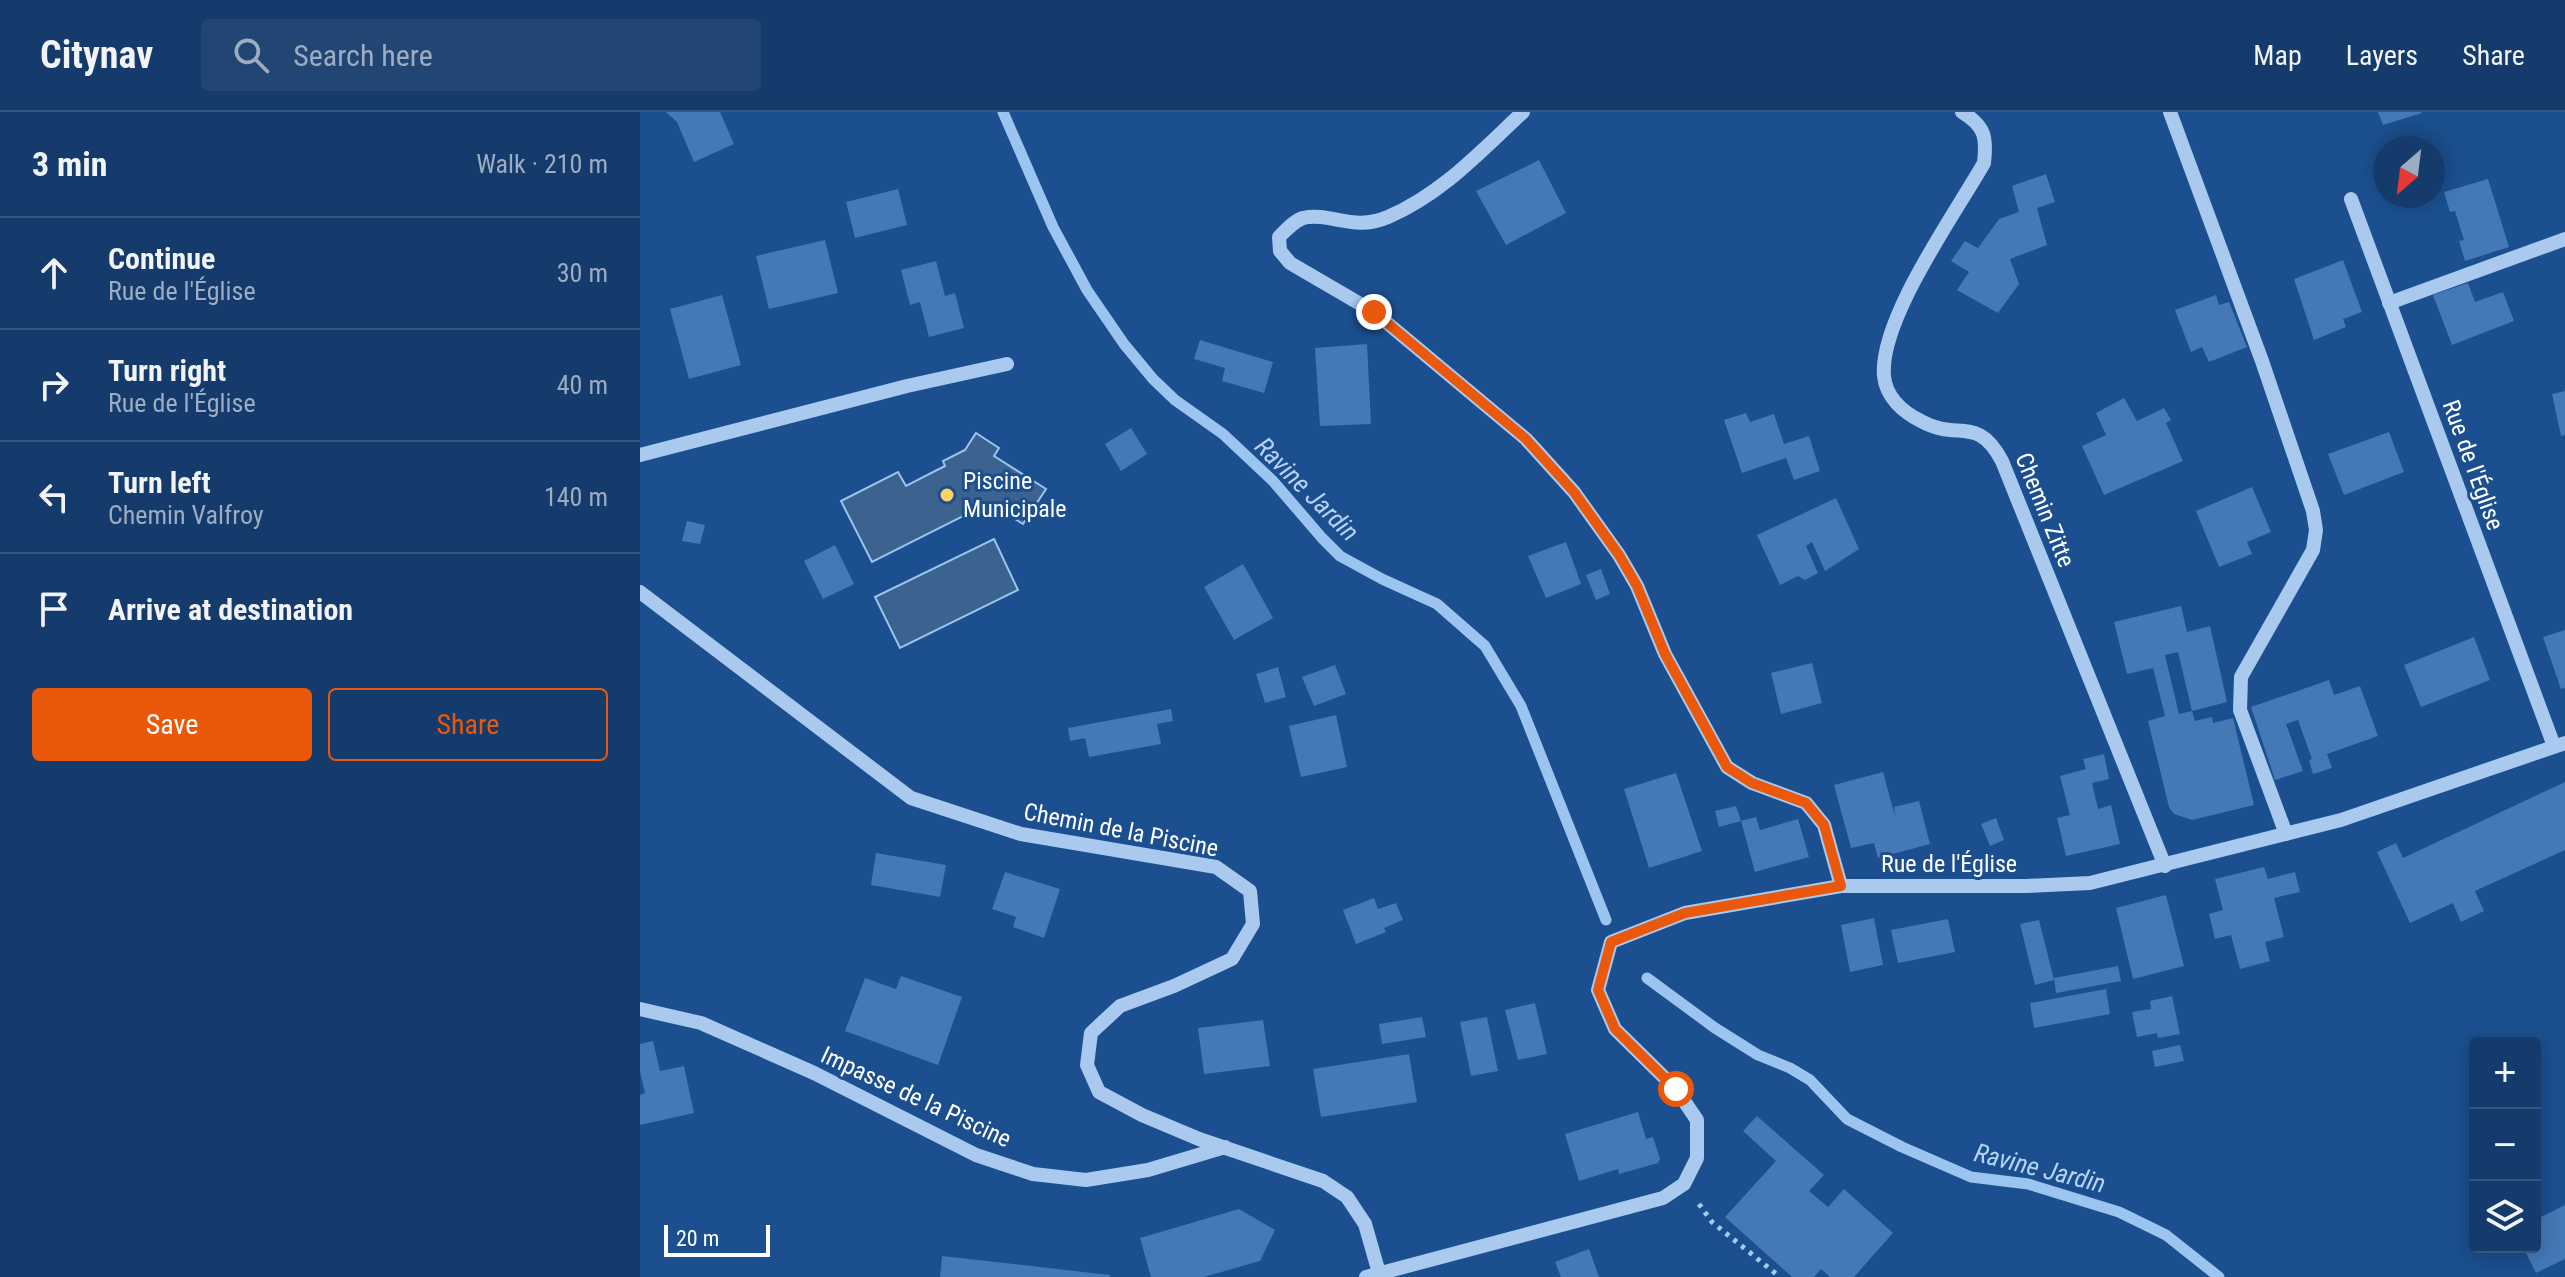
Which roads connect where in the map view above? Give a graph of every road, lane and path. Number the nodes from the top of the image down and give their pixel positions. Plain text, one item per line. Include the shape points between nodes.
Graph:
1 (1523, 112) edge
2 (1962, 112) edge
3 (2170, 112) edge
4 (2351, 199) dead end
5 (2565, 239) edge
6 (2389, 303) junction
7 (1007, 364) dead end
8 (640, 455) edge
9 (640, 592) edge
10 (2559, 744) edge
11 (2286, 834) junction
12 (2165, 866) junction
13 (1841, 886) junction
14 (640, 1009) edge
15 (1226, 1147) junction
16 (1684, 1184) junction
17 (1372, 1275) edge
18 (1780, 1277) edge

1 - 13 street via 1466,167 1419,201 1357,225 1304,218 1279,237 1280,251 1290,263 1374,312 1526,439 1574,492 1637,586 1665,654 1727,767 1752,783 1806,803 1824,825
2 - 12 street, Chemin Zitte via 1977,121 1986,142 1984,163 1900,308 1885,349 1884,379 1897,406 1923,423 1978,432 1993,444
3 - 11 street via 2313,511 2313,550 2241,677 2240,710
4 - 6 street, Rue de l'Église
5 - 6 street
6 - 10 street, Rue de l'Église
7 - 8 street
9 - 15 street, Chemin de la Piscine via 911,798 1021,834 1216,867 1250,891 1253,924 1232,959 1120,1006 1091,1033 1087,1065 1099,1092 1142,1115
10 - 11 street, Rue de l'Église via 2377,809
11 - 12 street, Rue de l'Église
12 - 13 street, Rue de l'Église via 2077,883
13 - 16 street, Rue de l'Église via 1685,913 1611,942 1598,990 1615,1029 1676,1089 1697,1120 1697,1158
14 - 15 street, Impasse de la Piscine via 701,1023 976,1155 1033,1174 1086,1180 1148,1170
15 - 17 street, Chemin de la Piscine via 1323,1181 1347,1197 1365,1224
16 - 17 street via 1663,1198
16 - 18 path via 1712,1222

